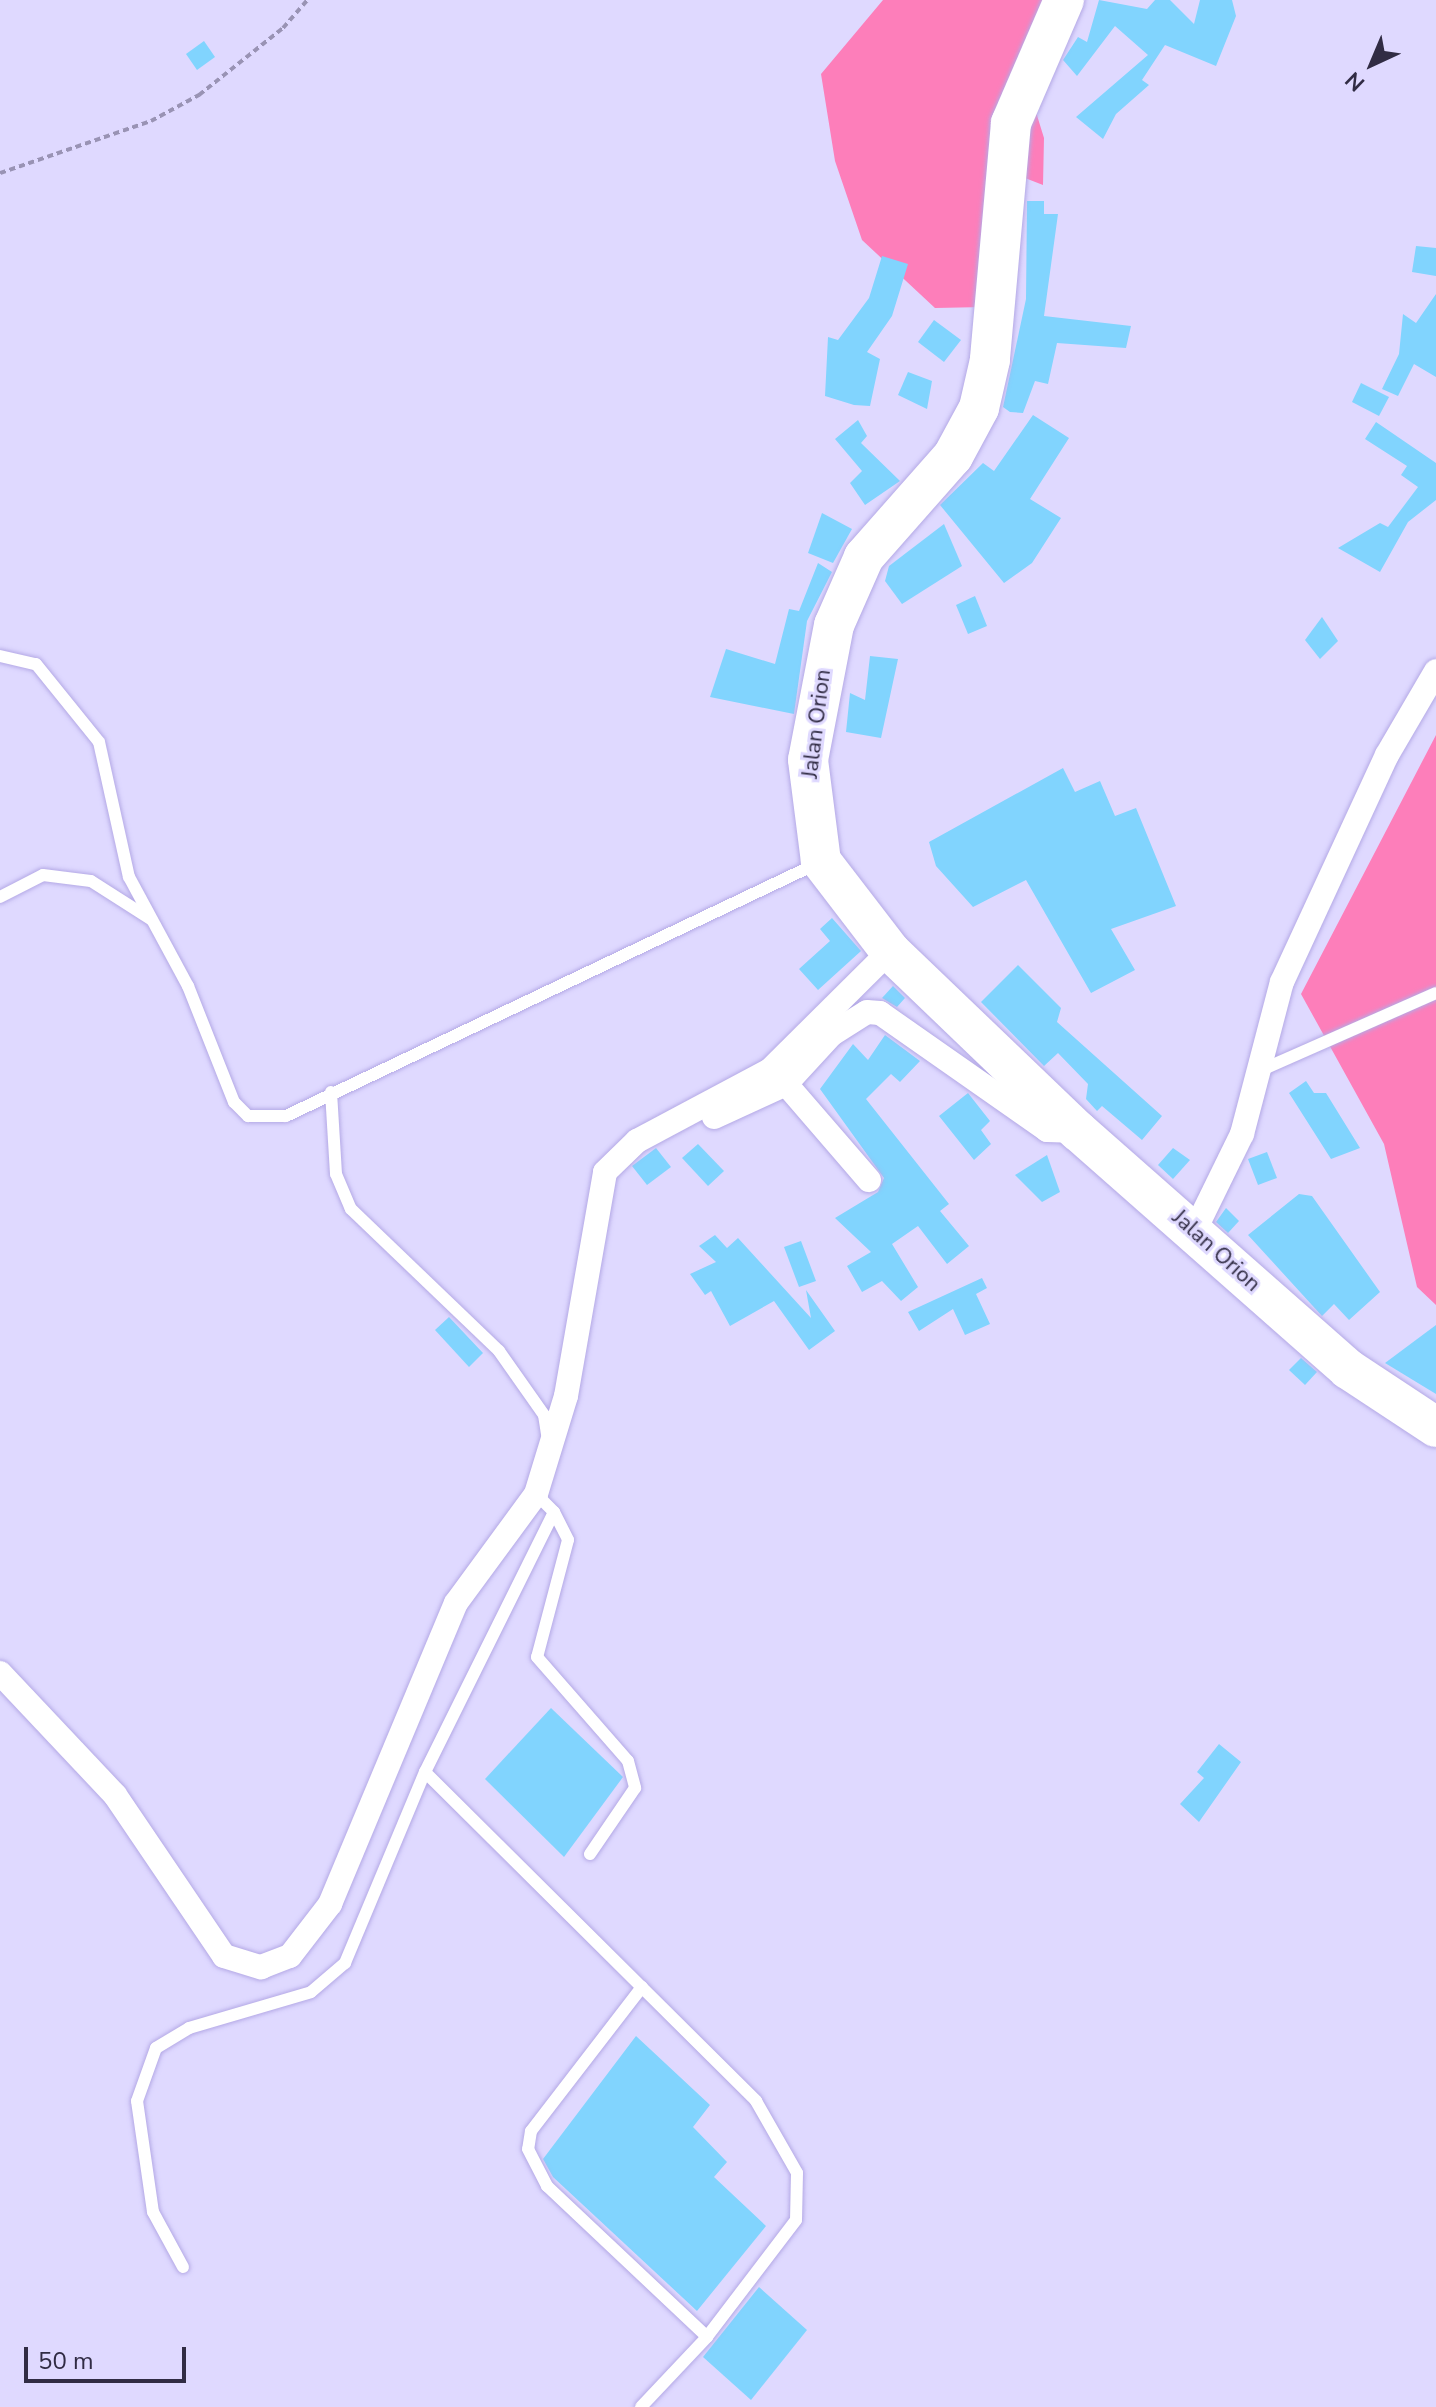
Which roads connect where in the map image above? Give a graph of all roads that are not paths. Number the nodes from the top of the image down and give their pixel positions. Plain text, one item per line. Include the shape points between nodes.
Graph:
1 (1064, 0) edge
2 (0, 656) edge
3 (1436, 671) edge
4 (821, 861) junction
5 (0, 897) edge
6 (157, 924) junction
7 (890, 951) junction
8 (1436, 993) edge
9 (1257, 1072) junction
10 (786, 1084) junction
11 (331, 1092) junction
12 (676, 1119) junction
13 (1078, 1131) junction
14 (869, 1180) dead end
15 (1194, 1232) junction
16 (1436, 1427) edge
17 (551, 1450) junction
18 (536, 1494) junction
19 (554, 1512) junction
20 (0, 1673) edge
21 (425, 1772) junction
22 (590, 1854) dead end
23 (642, 1987) junction
24 (183, 2267) dead end
25 (707, 2337) junction
26 (641, 2407) edge

1 - 4 highway, Jalan Orion via 1011,123 990,360 979,408 953,456 864,557 834,625 808,760
2 - 6 lane via 36,664 99,742 129,877
3 - 9 street via 1387,755 1282,982
4 - 7 highway, Jalan Orion
4 - 11 lane
5 - 6 lane via 43,875 91,881
6 - 11 lane via 234,1102 248,1116 270,1119
7 - 12 street via 770,1070
7 - 13 highway, Jalan Orion
8 - 9 lane
9 - 15 street via 1227,1172
10 - 12 street via 707,1120
10 - 13 street via 853,1017 880,1013 1047,1130
10 - 14 street
11 - 17 lane via 336,1174 351,1209 499,1351 544,1415
12 - 17 street via 616,1157 601,1181 586,1296
13 - 15 highway, Jalan Orion
15 - 16 highway, Jalan Orion via 1348,1369
17 - 18 street
18 - 19 lane
18 - 20 street via 456,1603 322,1919 290,1956 270,1965 234,1960 213,1944 115,1795
19 - 21 lane
19 - 22 lane via 568,1540 537,1657 628,1761 635,1788
21 - 23 lane
21 - 24 lane via 358,1942 329,1981 189,2028 156,2048 137,2101 153,2212
23 - 25 lane via 756,2101 797,2173 796,2220
23 - 25 lane via 531,2131 528,2149 547,2186
25 - 26 lane

